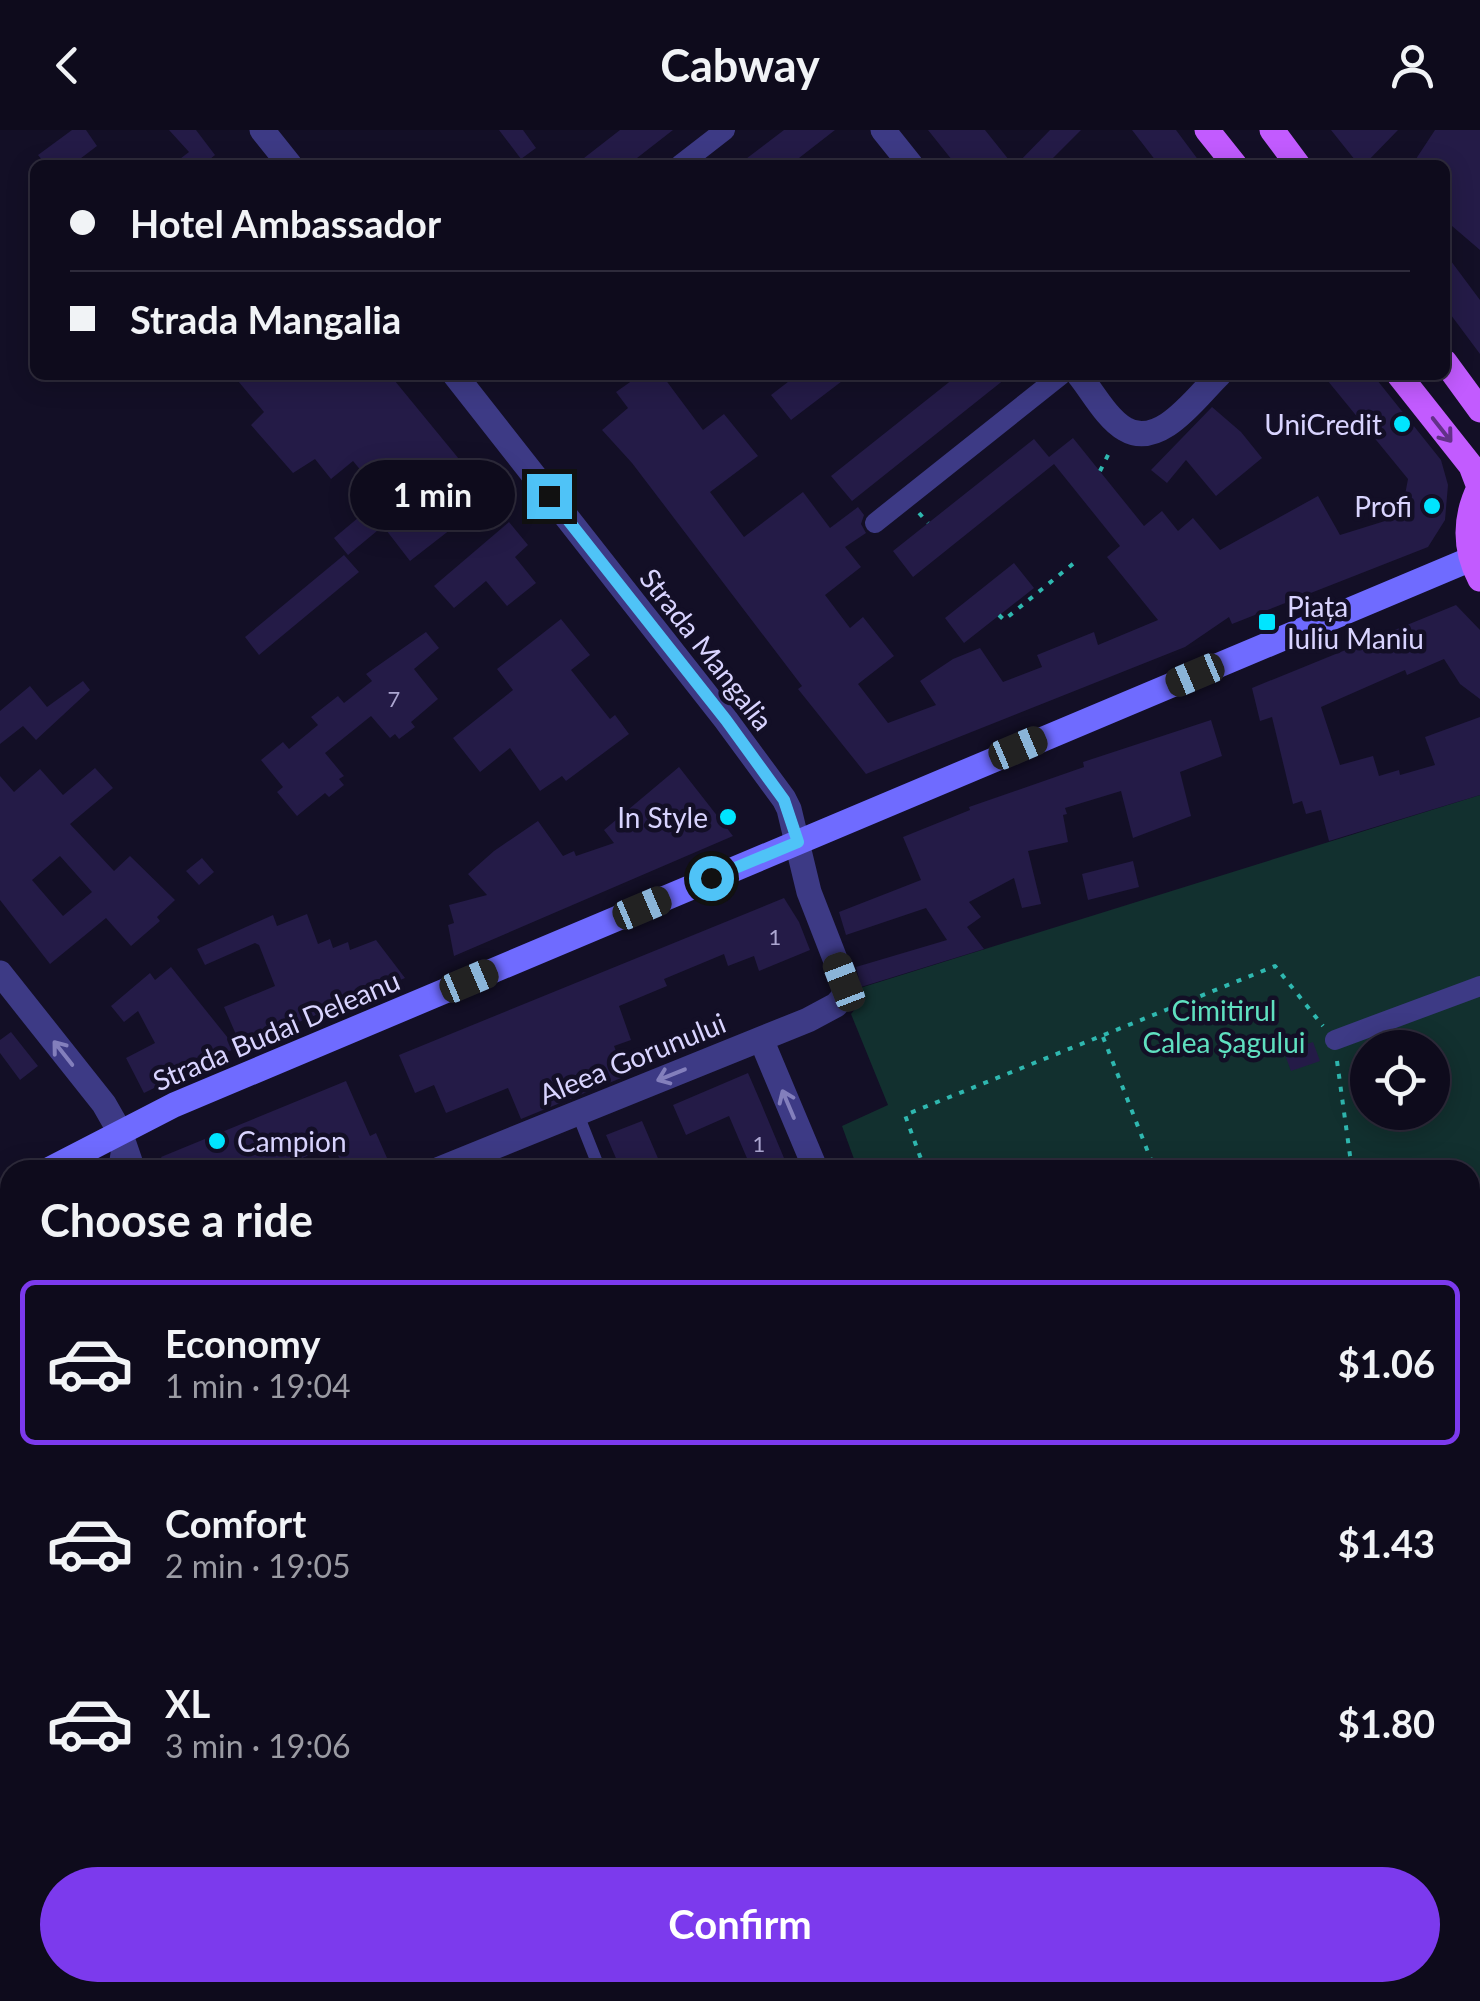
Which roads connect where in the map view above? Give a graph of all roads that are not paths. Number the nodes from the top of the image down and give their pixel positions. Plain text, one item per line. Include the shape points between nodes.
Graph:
1 (262, 130) edge
2 (725, 130) edge
3 (882, 130) edge
4 (1207, 130) edge
5 (1272, 130) edge
6 (286, 160) edge
7 (686, 160) edge
8 (906, 160) edge
9 (1231, 160) edge
10 (1294, 160) edge
11 (1450, 369) edge
12 (458, 380) edge
13 (1055, 380) edge
14 (1083, 380) edge
15 (1215, 380) edge
16 (1403, 380) edge
17 (1480, 410) edge
18 (1480, 487) edge
19 (875, 522) dead end
20 (1476, 569) edge
21 (798, 842) junction
22 (0, 974) edge
23 (1480, 986) edge
24 (845, 995) joint
25 (761, 1039) junction
26 (1334, 1040) road end
27 (578, 1112) junction
28 (120, 1132) junction
29 (67, 1160) edge
30 (116, 1160) edge
31 (130, 1160) edge
32 (461, 1160) edge
33 (596, 1160) edge
34 (812, 1160) edge

1 - 6 street
2 - 7 street
3 - 8 street
4 - 9 main road
5 - 10 main road
11 - 17 main road
12 - 21 street, Strada Mangalia via 726,720 784,800
13 - 19 street
14 - 15 street via 1122,428 1146,434 1165,428
16 -> 18 main road
18 - 20 main road via 1468,524
20 - 21 main road, Strada Budai Deleanu
21 - 24 street, Strada Mangalia
21 - 28 main road, Strada Budai Deleanu
28 -> 22 street
23 - 26 street
24 - 25 street, Aleea Gorunului
25 -> 27 street, Aleea Gorunului
34 -> 25 street
27 - 32 street, Aleea Gorunului
27 - 33 lane
28 - 29 main road, Strada Budai Deleanu
28 - 30 lane
28 - 31 street

